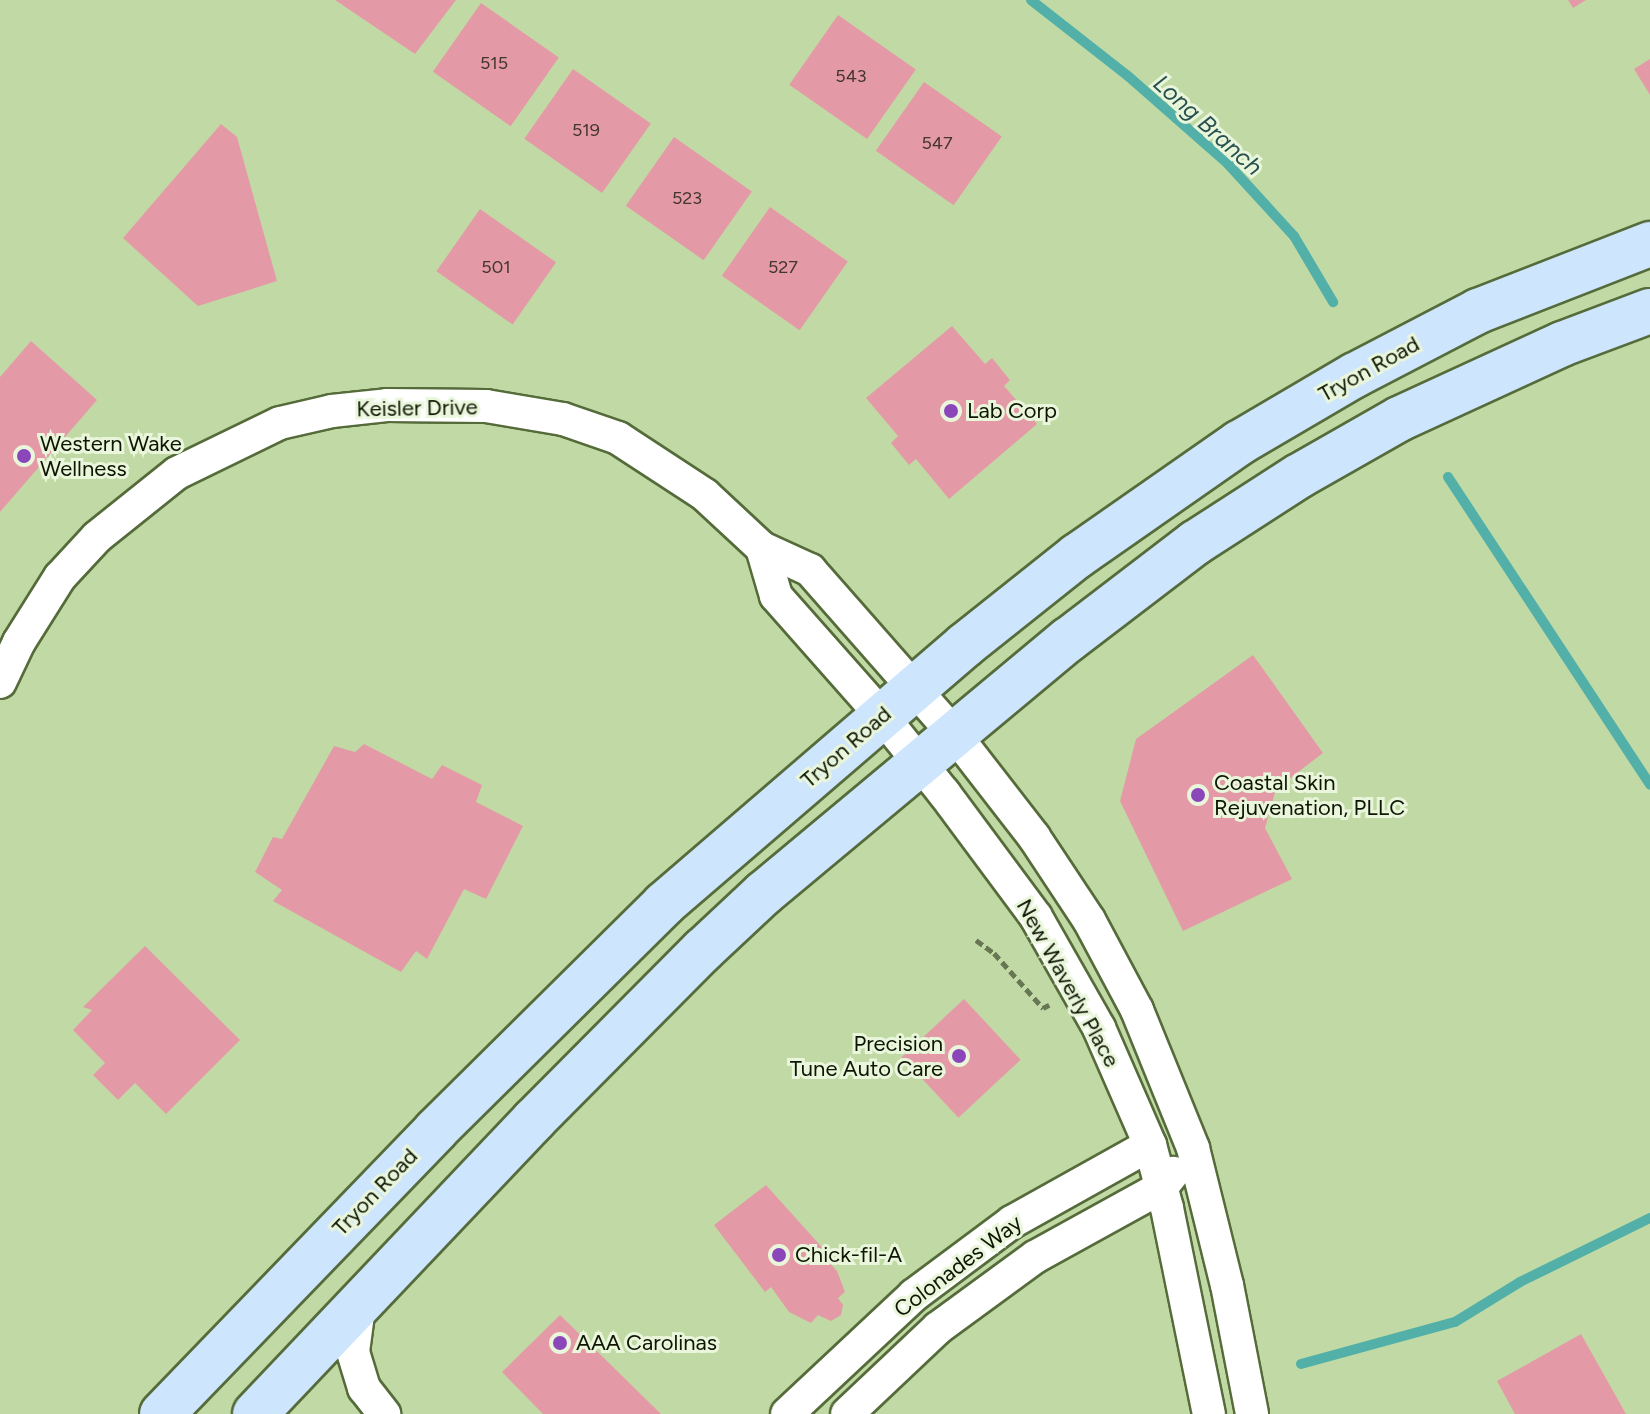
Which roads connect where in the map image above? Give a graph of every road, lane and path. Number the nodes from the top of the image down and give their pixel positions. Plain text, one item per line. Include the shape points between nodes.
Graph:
1 (1650, 244) edge
2 (1650, 311) edge
3 (762, 548) junction
4 (0, 682) edge
5 (915, 688) junction
6 (882, 716) junction
7 (955, 735) junction
8 (921, 762) junction
9 (976, 940) dead end
10 (1061, 1000) dead end
11 (1150, 1145) junction
12 (1193, 1148) junction
13 (1162, 1187) junction
14 (359, 1307) junction
15 (162, 1414) edge
16 (255, 1414) edge
17 (384, 1414) edge
18 (787, 1414) edge
19 (847, 1414) edge
20 (1209, 1414) edge
21 (1252, 1414) edge

1 - 5 main road, Tryon Road via 1478,311 1239,443 1077,556
2 - 7 main road via 1562,344 1399,419 1299,476 1195,543
3 - 4 street, Keisler Drive via 705,495 664,467 618,438 563,419 486,406 430,404 332,411 280,423 241,440 177,473 135,505 60,577
3 - 5 street, Keisler Drive via 810,570
3 - 6 street via 776,596
5 - 6 main road, Tryon Road
5 - 7 street, Keisler Drive
6 - 8 street, New Waverly Place
6 - 15 main road, Tryon Road via 664,904
7 - 8 main road
7 - 12 street, New Waverly Place via 1034,837 1089,920 1137,1010
8 - 11 street, New Waverly Place via 1036,917 1099,1028
8 - 14 main road via 764,893 642,1009
9 - 10 path via 1043,1008
11 - 12 street
11 - 13 street, New Waverly Place
11 - 18 street, Colonades Way via 1012,1222 914,1295
12 - 13 street, Colonades Way
12 - 21 street, New Waverly Place
13 - 19 street, Colonades Way via 1035,1257 932,1332
13 - 20 street, New Waverly Place
14 - 16 main road
14 - 17 street via 353,1352 364,1388

